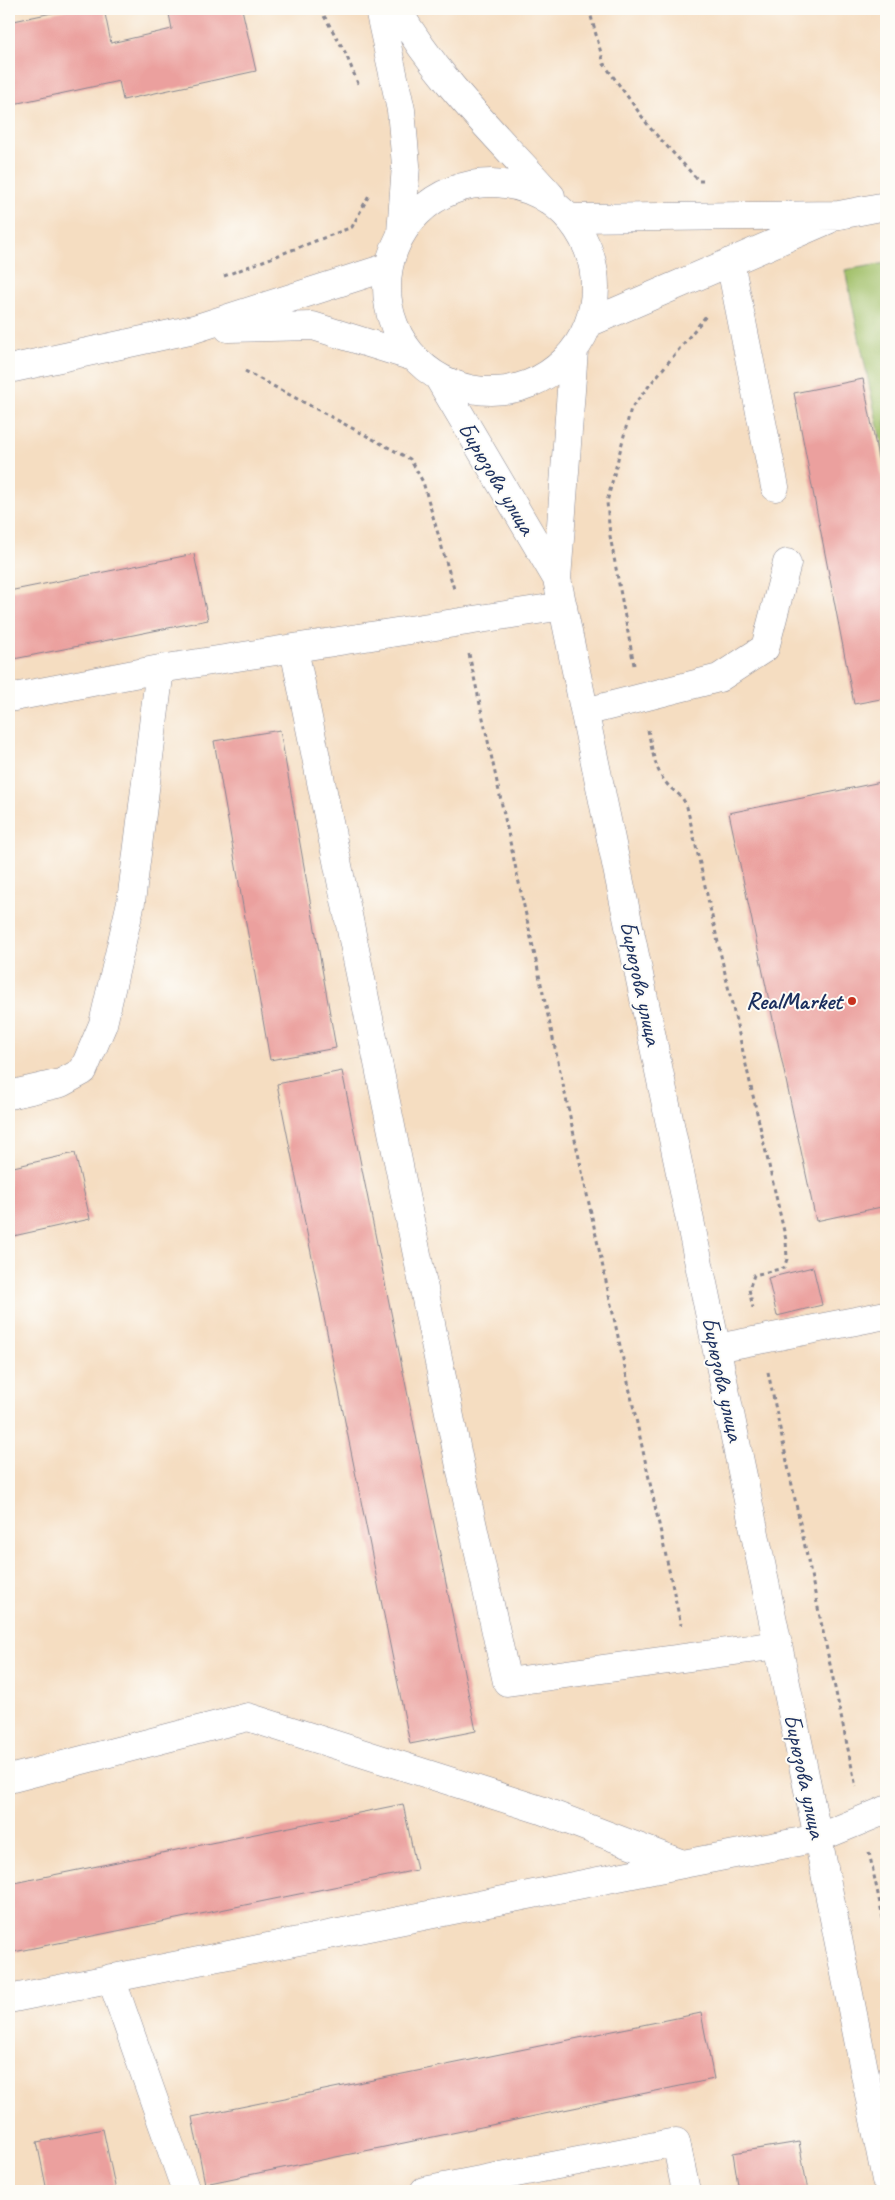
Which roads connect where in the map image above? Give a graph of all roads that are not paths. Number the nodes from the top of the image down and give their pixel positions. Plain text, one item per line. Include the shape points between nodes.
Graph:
1 (379, 9) edge
2 (398, 9) edge
3 (886, 206) edge
4 (566, 211) junction
5 (839, 215) junction
6 (401, 234) junction
7 (730, 262) junction
8 (388, 267) junction
9 (589, 323) junction
10 (194, 329) junction
11 (574, 350) junction
12 (414, 357) junction
13 (9, 369) edge
14 (438, 377) junction
15 (776, 487) dead end
16 (787, 563) dead end
17 (557, 580) junction
18 (563, 606) junction
19 (294, 649) junction
20 (160, 669) junction
21 (9, 698) edge
22 (585, 712) junction
23 (9, 1095) edge
24 (886, 1314) edge
25 (717, 1348) junction
26 (778, 1645) junction
27 (9, 1779) edge
28 (874, 1815) edge
29 (818, 1838) junction
30 (683, 1864) junction
31 (111, 1978) junction
32 (9, 1999) edge
33 (877, 2088) edge
34 (886, 2180) edge
35 (186, 2191) edge
36 (424, 2191) edge
37 (686, 2191) edge

1 - 6 street via 400,110 405,156
2 - 4 street via 453,88
3 - 5 street
4 - 5 street
4 - 6 street, Бирюзова улица via 524,187 489,182 454,188 424,206
4 - 9 street, Бирюзова улица via 593,263 596,294
5 - 7 street
6 - 8 street, Бирюзова улица
7 - 9 street
7 - 15 street
8 - 10 street
8 - 12 street, Бирюзова улица via 388,303 396,332
9 - 11 street, Бирюзова улица
10 - 12 street via 313,326
10 - 13 street
11 - 14 street, Бирюзова улица via 553,371 526,385 496,391 465,388
11 - 17 street, Бирюзова улица
12 - 14 street, Бирюзова улица
14 - 17 street, Бирюзова улица
16 - 22 street via 766,648 719,678
17 - 18 street, Бирюзова улица
18 - 19 street
18 - 22 street, Бирюзова улица
19 - 20 street
19 - 26 street via 463,1481 507,1682
20 - 21 street
20 - 23 street via 131,902 103,1024 83,1071 61,1083
22 - 25 street, Бирюзова улица
24 - 25 street
25 - 26 street, Бирюзова улица
26 - 29 street, Бирюзова улица
27 - 30 street via 248,1717 541,1810
28 - 29 street
29 - 30 street
29 - 33 street, Бирюзова улица
30 - 31 street
31 - 32 street
31 - 35 street
33 - 34 street, Бирюзова улица
36 - 37 street via 676,2142

